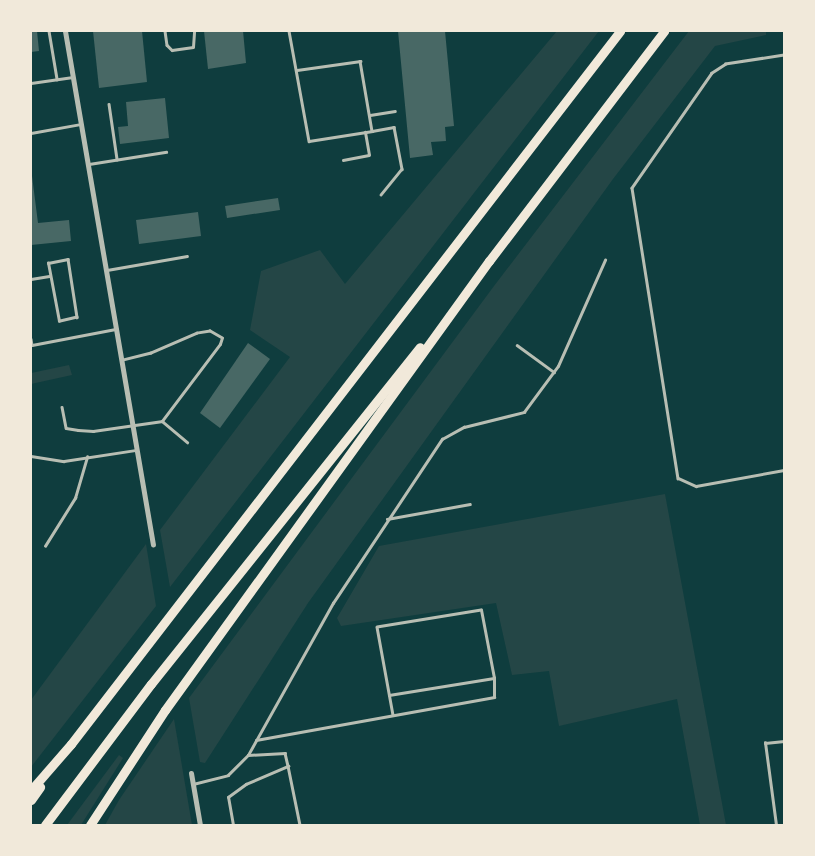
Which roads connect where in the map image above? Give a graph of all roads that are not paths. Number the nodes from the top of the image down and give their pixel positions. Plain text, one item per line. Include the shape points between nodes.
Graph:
1 (49, 31) edge
2 (65, 31) edge
3 (165, 31) edge
4 (194, 31) edge
5 (290, 31) edge
6 (620, 31) edge
7 (664, 31) edge
8 (784, 55) edge
9 (297, 70) junction
10 (73, 77) junction
11 (57, 80) junction
12 (31, 84) edge
13 (109, 104) dead end
14 (395, 111) dead end
15 (370, 115) junction
16 (81, 124) junction
17 (372, 131) junction
18 (365, 132) junction
19 (31, 133) edge
20 (166, 152) dead end
21 (117, 160) junction
22 (343, 160) dead end
23 (88, 165) junction
24 (381, 195) dead end
25 (187, 256) dead end
26 (605, 260) dead end
27 (489, 261) junction
28 (106, 270) junction
29 (50, 276) junction
30 (31, 279) edge
31 (116, 329) junction
32 (31, 339) edge
33 (516, 345) dead end
34 (121, 360) junction
35 (554, 372) junction
36 (62, 407) dead end
37 (162, 421) junction
38 (132, 426) junction
39 (187, 442) dead end
40 (136, 450) junction
41 (31, 456) edge
42 (87, 457) junction
43 (784, 470) edge
44 (470, 504) dead end
45 (387, 519) junction
46 (152, 545) dead end
47 (45, 546) dead end
48 (494, 678) junction
49 (389, 695) junction
50 (393, 715) junction
51 (256, 740) junction
52 (784, 741) edge
53 (71, 744) junction
54 (248, 755) junction
55 (288, 766) junction
56 (191, 774) dead end
57 (193, 784) junction
58 (31, 790) edge
59 (31, 800) edge
60 (45, 825) edge
61 (90, 825) edge
62 (200, 825) edge
63 (233, 825) edge
64 (300, 825) edge
65 (776, 825) edge

1 - 11 lane
2 - 10 street
3 - 4 lane via 167,45 172,50 193,47
5 - 9 lane
6 - 53 highway
7 - 27 highway
8 - 43 lane via 726,64 712,73 632,188 678,478 696,486
9 - 15 lane via 360,61
9 - 18 lane via 309,141
10 - 11 lane
10 - 16 street
11 - 12 lane
13 - 21 lane
14 - 15 lane
15 - 17 lane
16 - 19 lane
16 - 23 street
17 - 18 lane
17 - 24 lane via 394,127 402,169
18 - 22 lane via 369,155
20 - 21 lane
21 - 23 lane
23 - 28 street
25 - 28 lane
26 - 35 lane
27 - 60 highway via 190,634
27 - 61 highway via 165,710
28 - 31 street
29 - 29 lane via 59,320 77,317 68,259 48,262
29 - 30 lane
31 - 32 lane via 32,345
31 - 34 street
33 - 35 lane
34 - 37 lane via 142,356 197,333 218,333 220,344
34 - 38 street
35 - 45 lane via 524,412 464,427 442,439
36 - 38 lane via 66,428 93,431
37 - 38 lane
37 - 39 lane
38 - 40 street
40 - 42 lane
40 - 46 street
41 - 42 lane via 64,461
42 - 47 lane via 75,498
44 - 45 lane
45 - 51 lane via 333,603
48 - 49 lane
48 - 49 lane via 481,610 377,627
48 - 50 lane via 494,696
49 - 50 lane
50 - 51 lane
51 - 54 lane
52 - 65 lane via 766,743
53 - 58 highway
53 - 59 highway
54 - 55 lane via 285,753
54 - 57 lane via 228,775
55 - 63 lane via 246,784 228,797
55 - 64 lane
56 - 57 street
57 - 62 street

